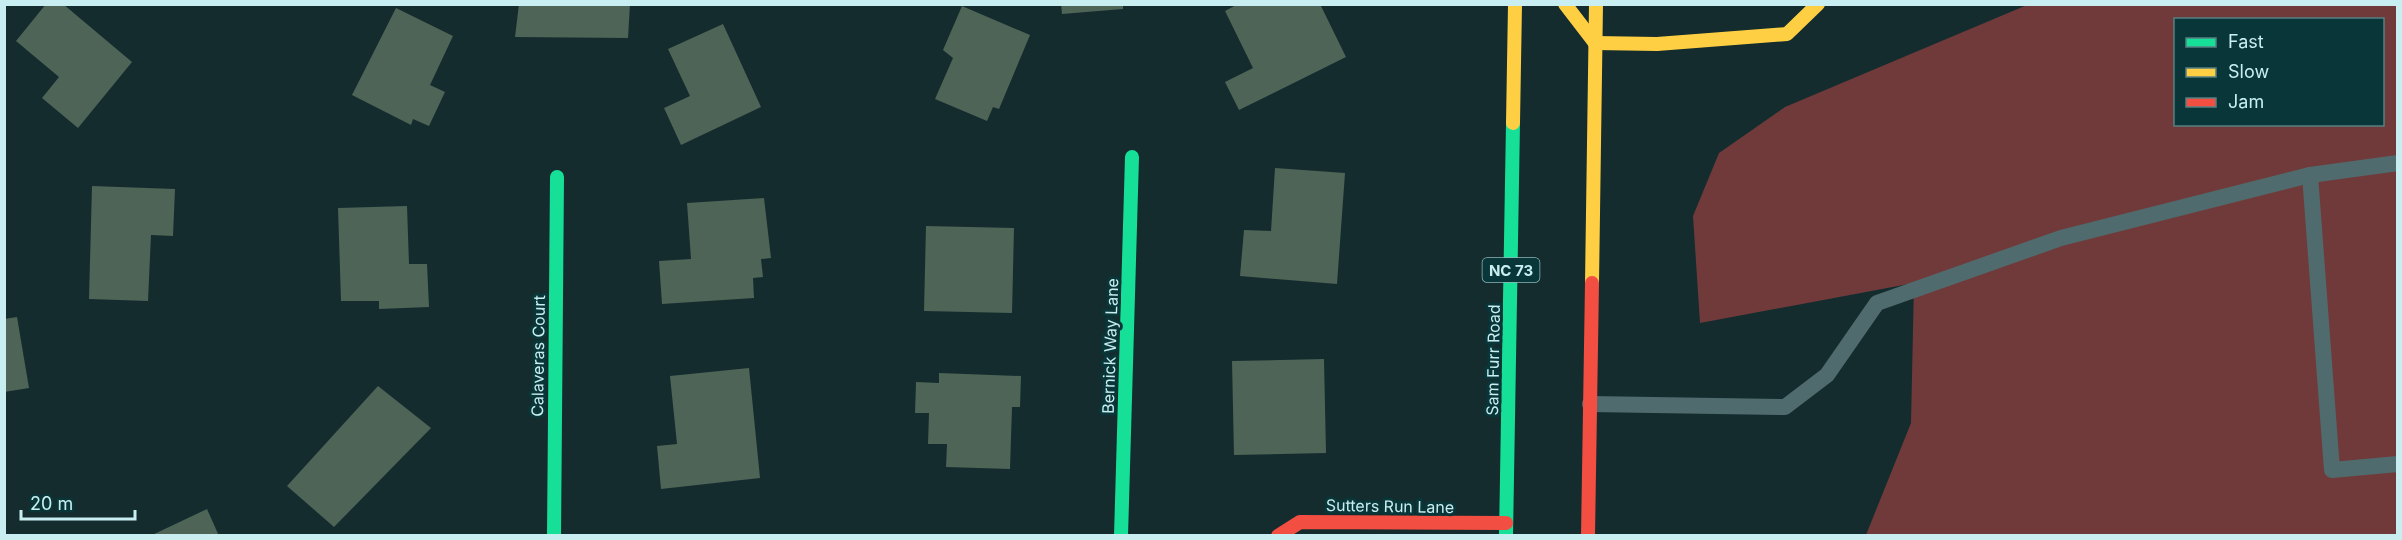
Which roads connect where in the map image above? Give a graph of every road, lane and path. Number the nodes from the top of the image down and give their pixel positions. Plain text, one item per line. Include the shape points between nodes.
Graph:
1 (1515, 4) edge
2 (1565, 4) edge
3 (1596, 4) edge
4 (1818, 4) edge
5 (1595, 43) junction
6 (1132, 157) dead end
7 (2397, 163) edge
8 (2310, 175) junction
9 (556, 177) dead end
10 (1590, 404) junction
11 (2397, 464) edge
12 (1506, 529) edge
13 (554, 536) edge
14 (1121, 536) edge
15 (1278, 536) edge
16 (1523, 536) edge
17 (1588, 536) edge

1 - 12 street, Sam Furr Road / NC 73
2 - 5 street
3 - 5 street
4 - 5 street via 1788,33 1657,44
5 - 10 street
6 - 14 street, Bernick Way Lane
7 - 8 lane
8 - 10 lane via 2061,238 1877,303 1827,375 1785,406
8 - 11 lane via 2332,470
9 - 13 street, Calaveras Court
10 - 17 street
12 - 15 street, Sutters Run Lane via 1300,522
12 - 16 street

